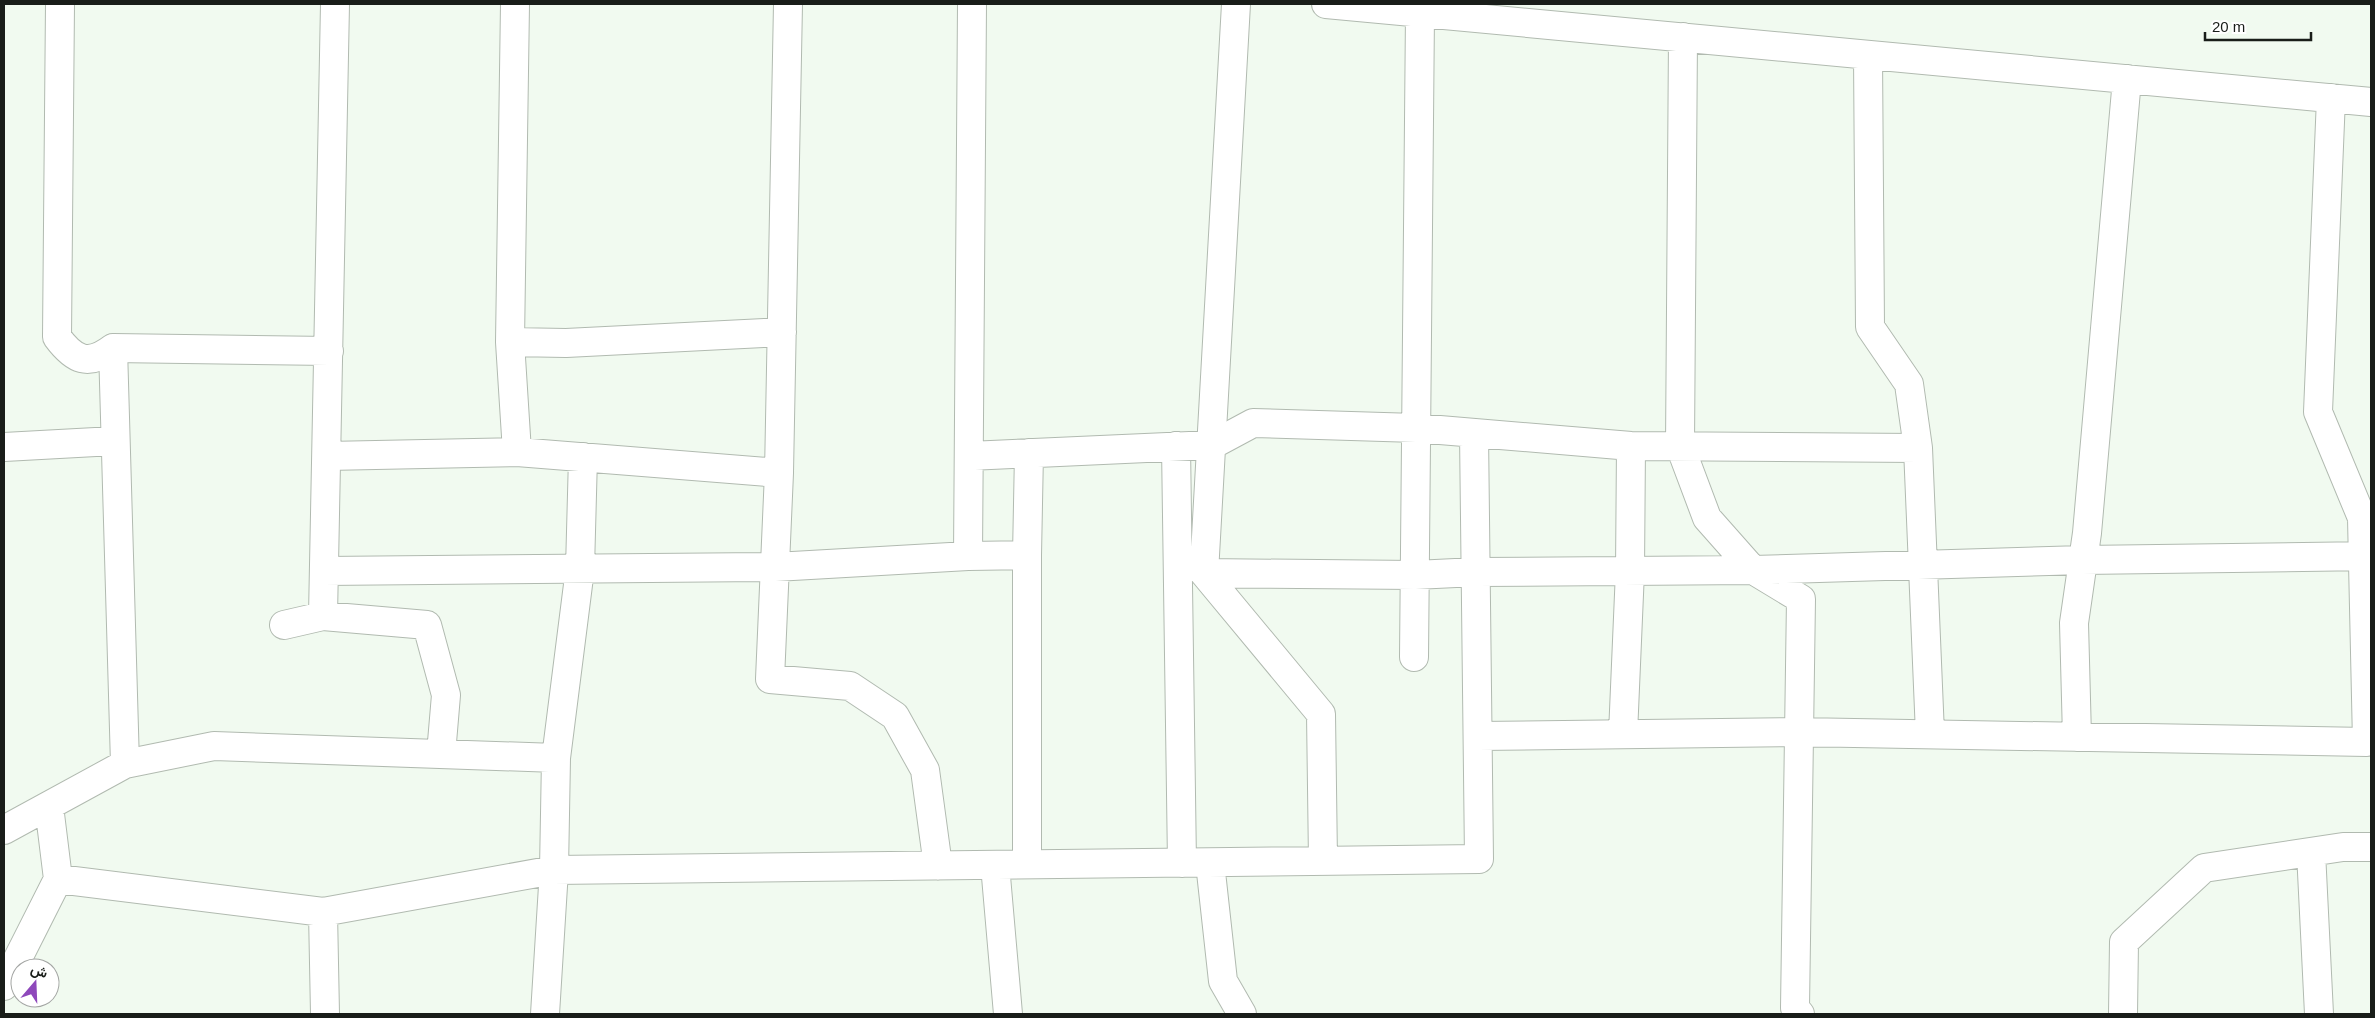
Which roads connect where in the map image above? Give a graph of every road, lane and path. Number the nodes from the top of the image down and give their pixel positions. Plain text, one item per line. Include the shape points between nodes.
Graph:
1 (60, 4) edge
2 (335, 4) edge
3 (515, 4) edge
4 (788, 4) edge
5 (972, 4) edge
6 (1236, 4) edge
7 (1326, 4) edge
8 (1420, 13) junction
9 (1683, 37) junction
10 (1868, 55) junction
11 (2127, 79) junction
12 (2330, 98) junction
13 (2371, 102) edge
14 (782, 332) junction
15 (510, 342) junction
16 (113, 348) junction
17 (329, 351) junction
18 (1416, 428) junction
19 (1474, 433) junction
20 (114, 441) junction
21 (1212, 444) junction
22 (1176, 446) junction
23 (1631, 446) junction
24 (1680, 446) junction
25 (4, 448) edge
26 (1918, 448) junction
27 (517, 452) junction
28 (1029, 453) junction
29 (327, 456) junction
30 (969, 456) junction
31 (583, 457) junction
32 (779, 473) junction
33 (1027, 555) junction
34 (968, 556) junction
35 (2367, 556) edge
36 (2083, 560) junction
37 (1923, 565) junction
38 (775, 567) junction
39 (580, 569) junction
40 (1753, 570) junction
41 (324, 571) junction
42 (1630, 571) junction
43 (1476, 572) junction
44 (1204, 573) junction
45 (1415, 575) junction
46 (323, 616) junction
47 (284, 625) dead end
48 (1414, 657) dead end
49 (1799, 732) junction
50 (1623, 734) junction
51 (1930, 734) junction
52 (1478, 736) junction
53 (2077, 737) junction
54 (441, 754) junction
55 (556, 758) junction
56 (125, 764) junction
57 (49, 806) junction
58 (4, 830) edge
59 (2371, 847) edge
60 (2311, 852) junction
61 (1323, 861) junction
62 (1182, 863) junction
63 (1210, 863) junction
64 (995, 864) junction
65 (1027, 864) junction
66 (938, 866) junction
67 (554, 870) junction
68 (58, 878) junction
69 (322, 912) junction
70 (1223, 981) junction
71 (4, 986) edge
72 (325, 1014) edge
73 (545, 1014) edge
74 (1008, 1014) edge
75 (1223, 1014) edge
76 (1242, 1014) edge
77 (1800, 1014) edge
78 (2123, 1014) edge
79 (2319, 1014) edge

1 - 16 street via 57,336 69,352 83,358 99,358
2 - 17 street
3 - 15 street
4 - 14 street
5 - 30 street
6 - 21 street
7 - 8 street
8 - 9 street
8 - 18 street
9 - 10 street
9 - 24 street
10 - 11 street
10 - 26 street via 1870,327 1909,384
11 - 12 street
11 - 36 street
12 - 13 street
12 - 35 street via 2318,412 2362,518
14 - 15 street via 566,343
14 - 32 street
15 - 27 street
16 - 17 street
16 - 20 street
17 - 29 street
18 - 19 street
18 - 21 street via 1253,423
18 - 45 street
19 - 23 street
19 - 43 street
20 - 25 street
20 - 56 street
21 - 22 street
21 - 44 street
22 - 28 street
22 - 62 street
23 - 24 street
23 - 42 street
24 - 26 street
24 - 40 street via 1707,518
26 - 37 street
27 - 29 street
27 - 31 street
28 - 30 street
28 - 33 street
29 - 41 street
30 - 34 street
31 - 32 street
31 - 39 street
32 - 38 street
33 - 34 street
33 - 65 street
34 - 38 street
35 - 36 street
35 - 53 street via 2367,742
36 - 37 street
36 - 53 street via 2074,623
37 - 40 street
37 - 51 street
38 - 39 street
38 - 66 street via 770,679 850,686 895,716 925,770
39 - 41 street
39 - 55 street
40 - 42 street
40 - 49 street via 1801,599
41 - 46 street
42 - 43 street
42 - 50 street
43 - 45 street
43 - 52 street
44 - 45 street
44 - 61 street via 1321,714
45 - 48 street
46 - 47 street
46 - 54 street via 428,625 446,696
49 - 50 street
49 - 51 street
49 - 77 street via 1795,1008
50 - 52 street
51 - 53 street
52 - 61 street via 1479,859
54 - 55 street
54 - 56 street via 214,746
55 - 67 street
56 - 57 street
57 - 58 street
57 - 68 street
59 - 60 street
60 - 78 street via 2204,868 2124,942
60 - 79 street
61 - 63 street
62 - 63 street
62 - 65 street
63 - 70 street
64 - 65 street
64 - 66 street
64 - 74 street
66 - 67 street
67 - 69 street
67 - 73 street
68 - 69 street
68 - 71 street
69 - 72 street
70 - 75 street
70 - 76 street

